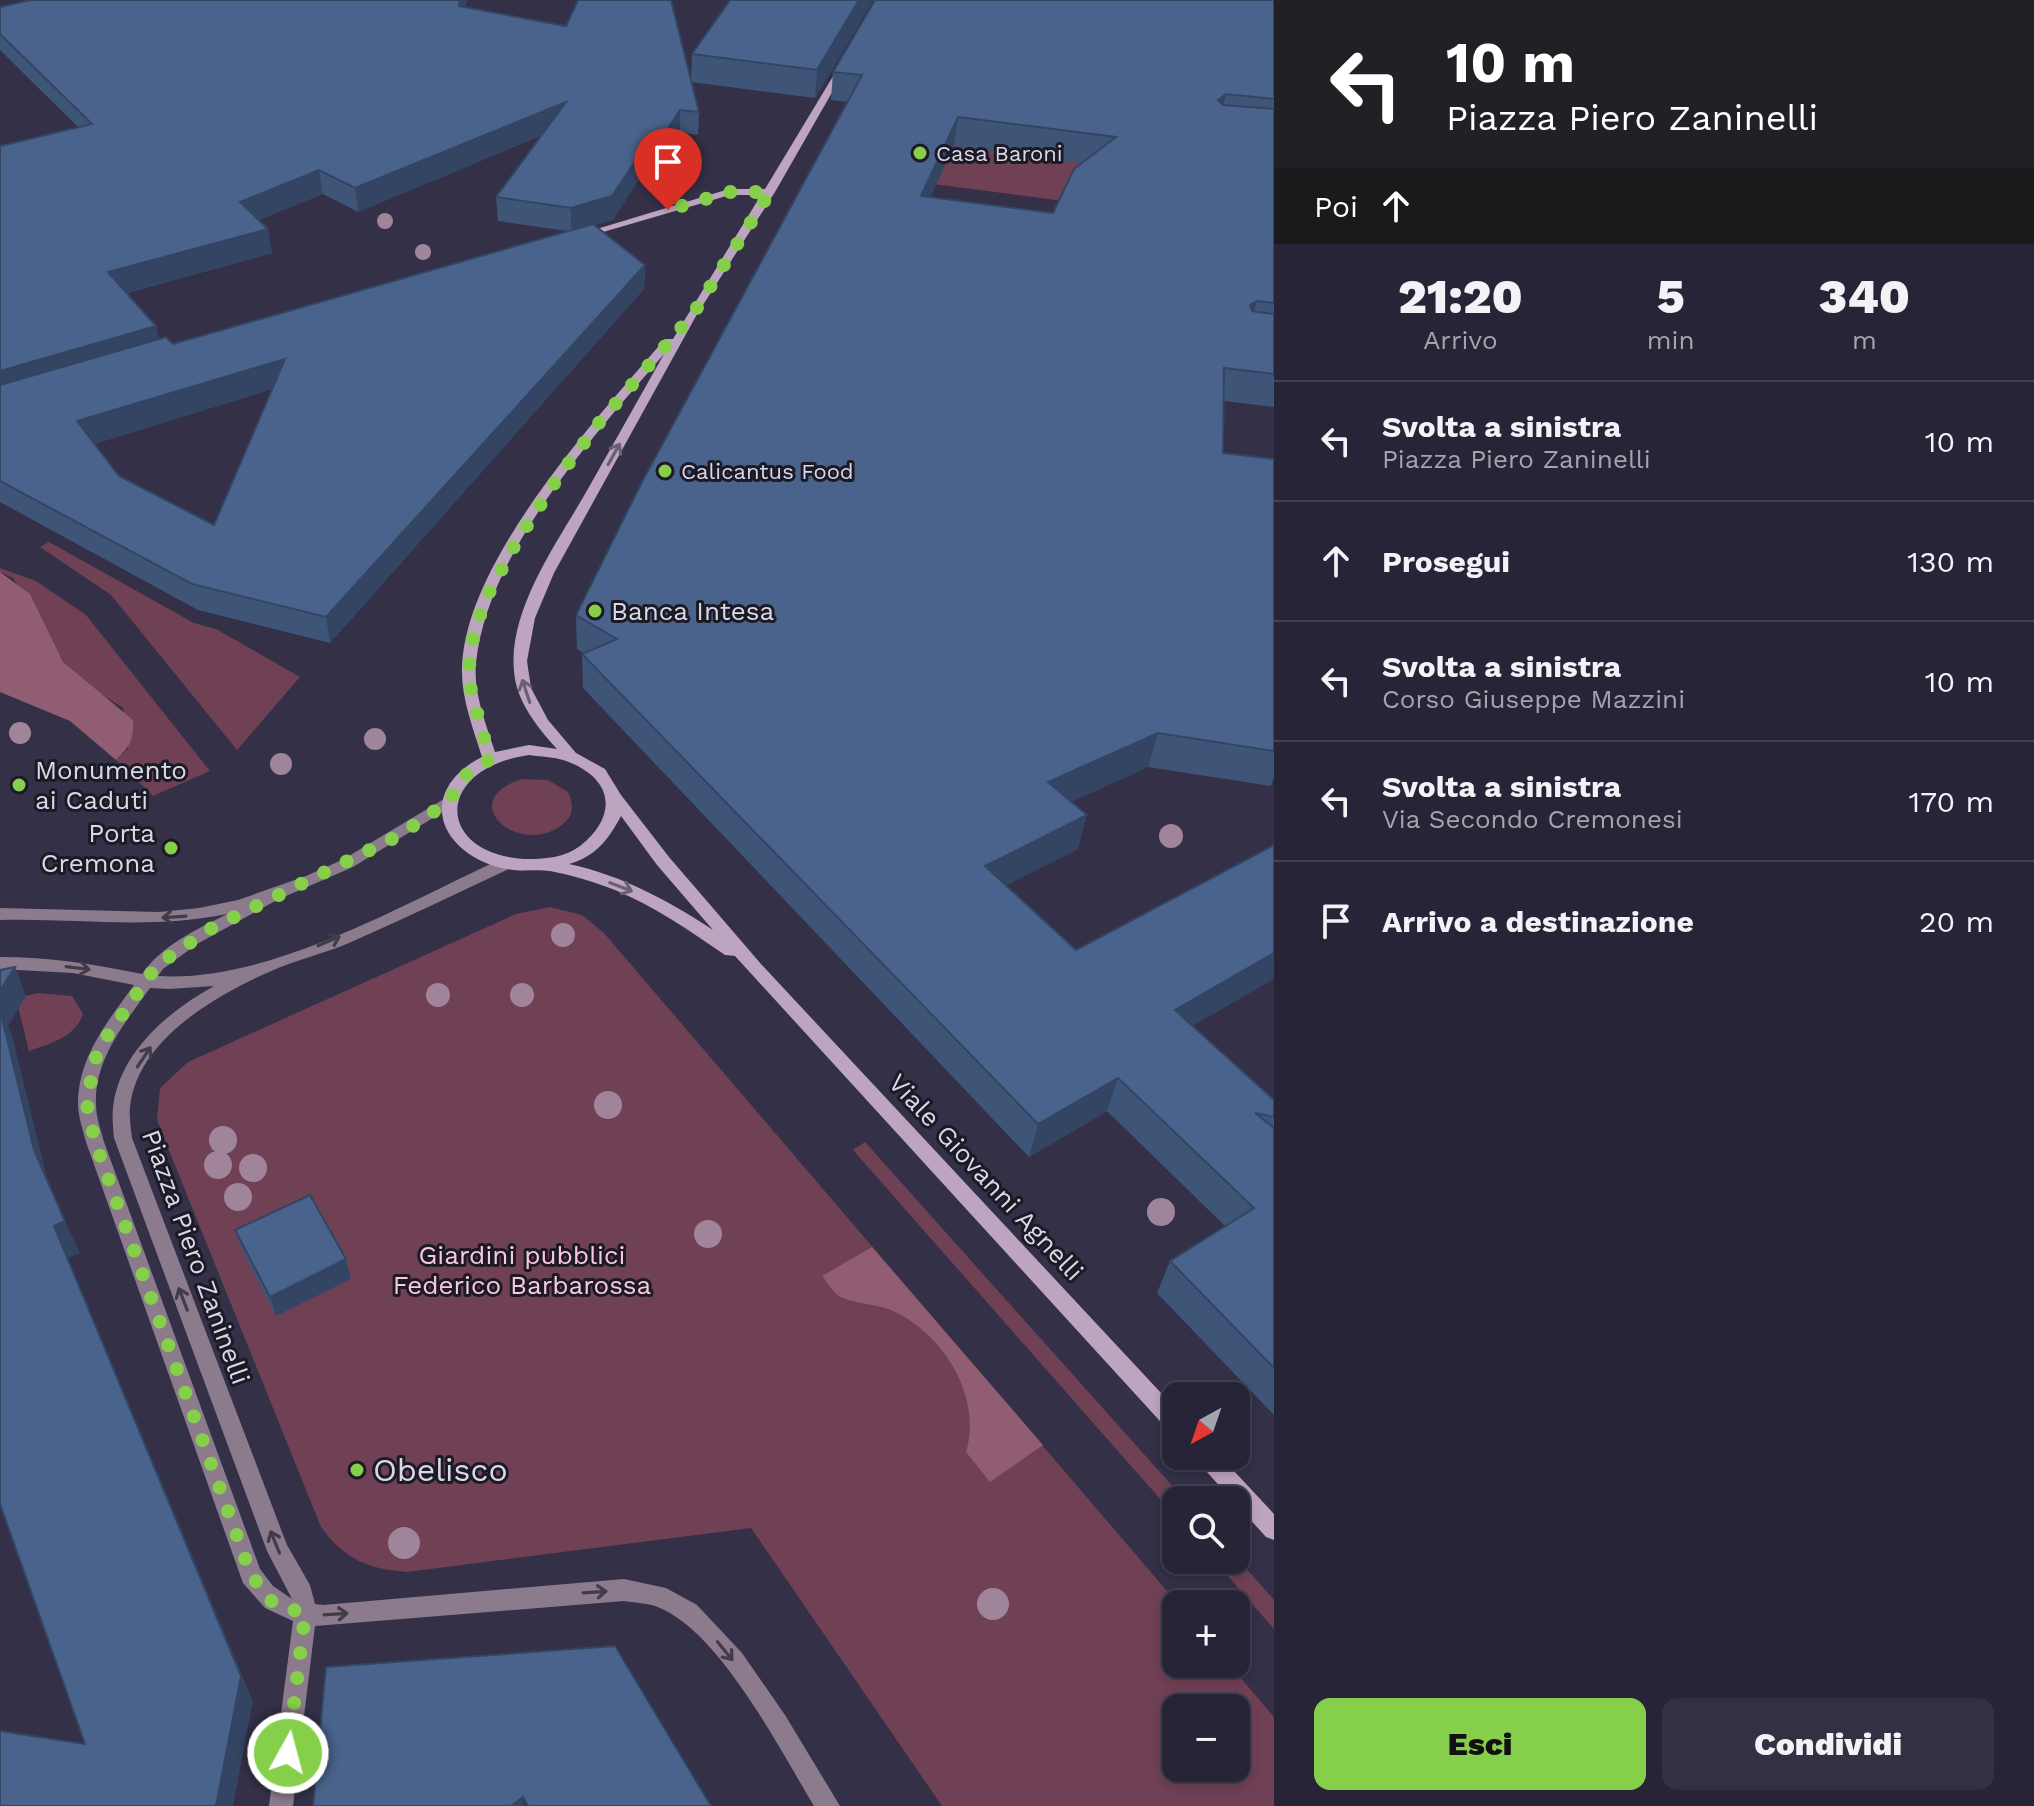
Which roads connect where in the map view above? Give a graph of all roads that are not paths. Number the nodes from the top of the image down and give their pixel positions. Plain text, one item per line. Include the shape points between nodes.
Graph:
1 (851, 53) edge
2 (770, 192) junction
3 (564, 240) edge
4 (693, 314) junction
5 (570, 755) junction
6 (490, 759) junction
7 (616, 799) junction
8 (449, 801) junction
9 (505, 864) junction
10 (546, 865) junction
11 (270, 899) junction
12 (0, 914) edge
13 (0, 963) edge
14 (755, 968) junction
15 (261, 969) junction
16 (145, 980) junction
17 (1162, 1409) edge
18 (1219, 1470) edge
19 (1274, 1530) edge
20 (305, 1614) junction
21 (281, 1806) edge
22 (828, 1806) edge

1 - 2 street
2 - 3 street via 729,192
2 - 4 street
5 -> 4 street via 530,704 522,683 519,663 528,621 567,538
4 - 6 street via 559,476 484,602 469,667
5 - 6 street via 529,750
5 - 7 street via 601,772
6 - 8 street via 463,777
7 - 10 street via 616,814 600,841
7 - 14 street, Viale Giovanni Agnelli
8 - 9 street via 460,840
8 - 11 street via 400,835
9 - 10 street
15 -> 9 street, Piazza Piero Zaninelli
10 -> 14 street, Viale Giovanni Agnelli via 624,887 673,910
11 -> 12 street via 155,918
11 - 16 street via 191,940
13 -> 16 street, Piazza Piero Zaninelli via 52,965
14 - 17 street, Viale Giovanni Agnelli
15 - 16 street, Piazza Piero Zaninelli via 196,983
20 -> 15 street, Piazza Piero Zaninelli via 302,1593 278,1551 120,1121 120,1102 155,1040 198,1002
16 - 20 street via 94,1062 87,1105 90,1124 251,1575 273,1603
18 - 19 street
20 - 21 street
20 -> 22 street via 624,1590 667,1599 704,1625 738,1667

